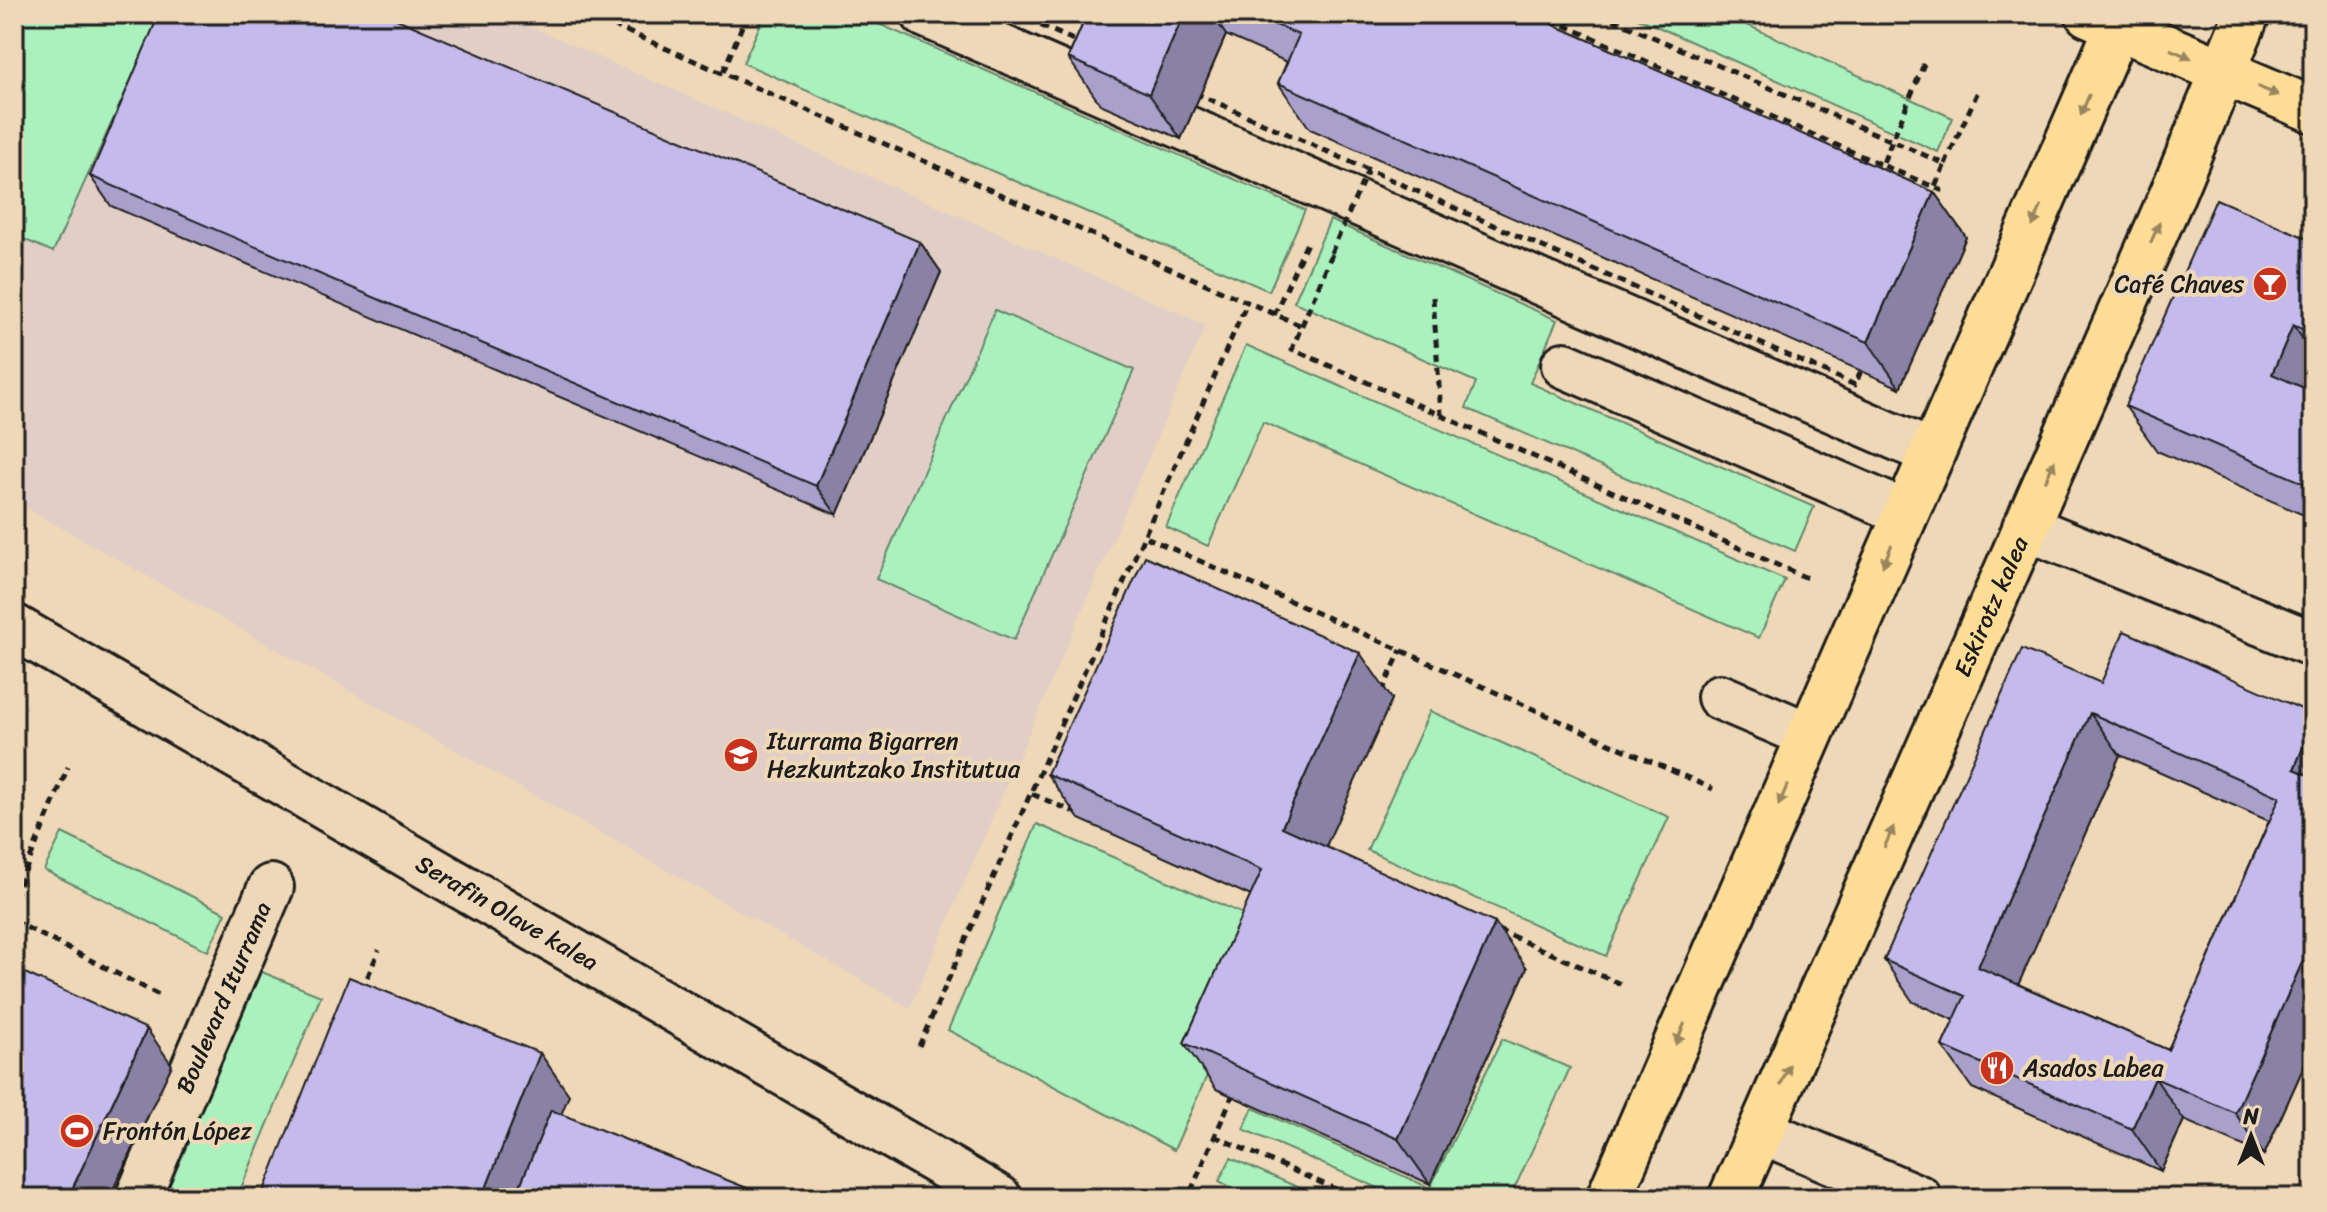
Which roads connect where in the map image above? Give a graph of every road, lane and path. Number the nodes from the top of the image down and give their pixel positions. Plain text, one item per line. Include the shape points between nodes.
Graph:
1 (587, 14) edge
2 (747, 14) edge
3 (924, 14) edge
4 (1015, 14) edge
5 (1539, 14) edge
6 (1572, 14) edge
7 (1600, 14) edge
8 (2247, 14) edge
9 (2110, 18) edge
10 (1567, 26) junction
11 (1085, 45) edge
12 (1924, 64) dead end
13 (723, 72) junction
14 (2223, 72) junction
15 (1184, 89) dead end
16 (1979, 89) dead end
17 (2313, 110) edge
18 (1945, 164) junction
19 (1882, 165) junction
20 (1368, 170) junction
21 (1330, 192) junction
22 (1926, 206) edge
23 (2313, 209) edge
24 (1929, 218) edge
25 (2307, 222) dead end
26 (1331, 253) junction
27 (1344, 259) dead end
28 (1421, 292) dead end
29 (1247, 303) junction
30 (1274, 315) junction
31 (1302, 326) junction
32 (1867, 357) edge
33 (1564, 365) dead end
34 (1441, 415) junction
35 (1930, 452) junction
36 (1905, 513) junction
37 (2025, 527) junction
38 (1146, 537) junction
39 (1809, 579) dead end
40 (14, 627) edge
41 (2313, 644) edge
42 (1401, 650) junction
43 (1382, 694) dead end
44 (1720, 697) dead end
45 (1809, 735) junction
46 (68, 767) dead end
47 (1713, 789) dead end
48 (1032, 794) junction
49 (1089, 819) edge
50 (271, 887) dead end
51 (14, 898) edge
52 (14, 921) edge
53 (1484, 924) edge
54 (379, 950) dead end
55 (1625, 986) dead end
56 (361, 993) edge
57 (213, 1022) junction
58 (919, 1046) dead end
59 (1239, 1081) edge
60 (1761, 1131) junction
61 (1214, 1136) junction
62 (1191, 1191) dead end
63 (138, 1198) edge
64 (999, 1198) edge
65 (1356, 1198) edge
66 (1609, 1198) edge
67 (1731, 1198) edge
68 (1919, 1198) edge

1 - 13 path
2 - 13 path
3 - 21 street
4 - 11 path, bridge
5 - 10 path
6 - 10 path
7 - 18 path
8 - 14 main road, Eskirotz kalea
9 -> 14 main road
9 -> 35 main road via 2069,145
10 - 19 path
12 - 19 path, bridge
13 - 29 path
14 -> 17 main road
37 -> 14 main road, Eskirotz kalea
15 - 20 path, bridge
16 - 18 path
18 - 22 path
19 - 24 path, bridge via 1941,190
20 - 26 path, bridge
20 - 32 path, bridge via 1855,385
21 - 30 path
21 - 35 street
23 - 25 path
26 - 27 path
26 - 31 path
28 - 34 path via 1434,298
29 - 30 path
29 - 38 path
30 - 31 path
31 - 34 path via 1292,349
33 - 36 street
34 - 39 path
35 - 36 main road
36 -> 45 main road
37 - 41 street
60 -> 37 main road, Eskirotz kalea
38 - 42 path
38 - 48 path
40 - 64 street, Serafin Olave kalea
42 - 43 path
42 - 47 path
44 - 45 street
45 -> 66 main road
46 - 51 path
48 - 49 path
48 - 58 path
50 - 57 street, Boulevard Iturrama
52 - 57 path
53 - 55 path
54 - 56 path
57 - 63 street, Boulevard Iturrama
59 - 61 path
60 - 67 main road, Eskirotz kalea
60 - 68 street
61 - 62 path
61 - 65 path

